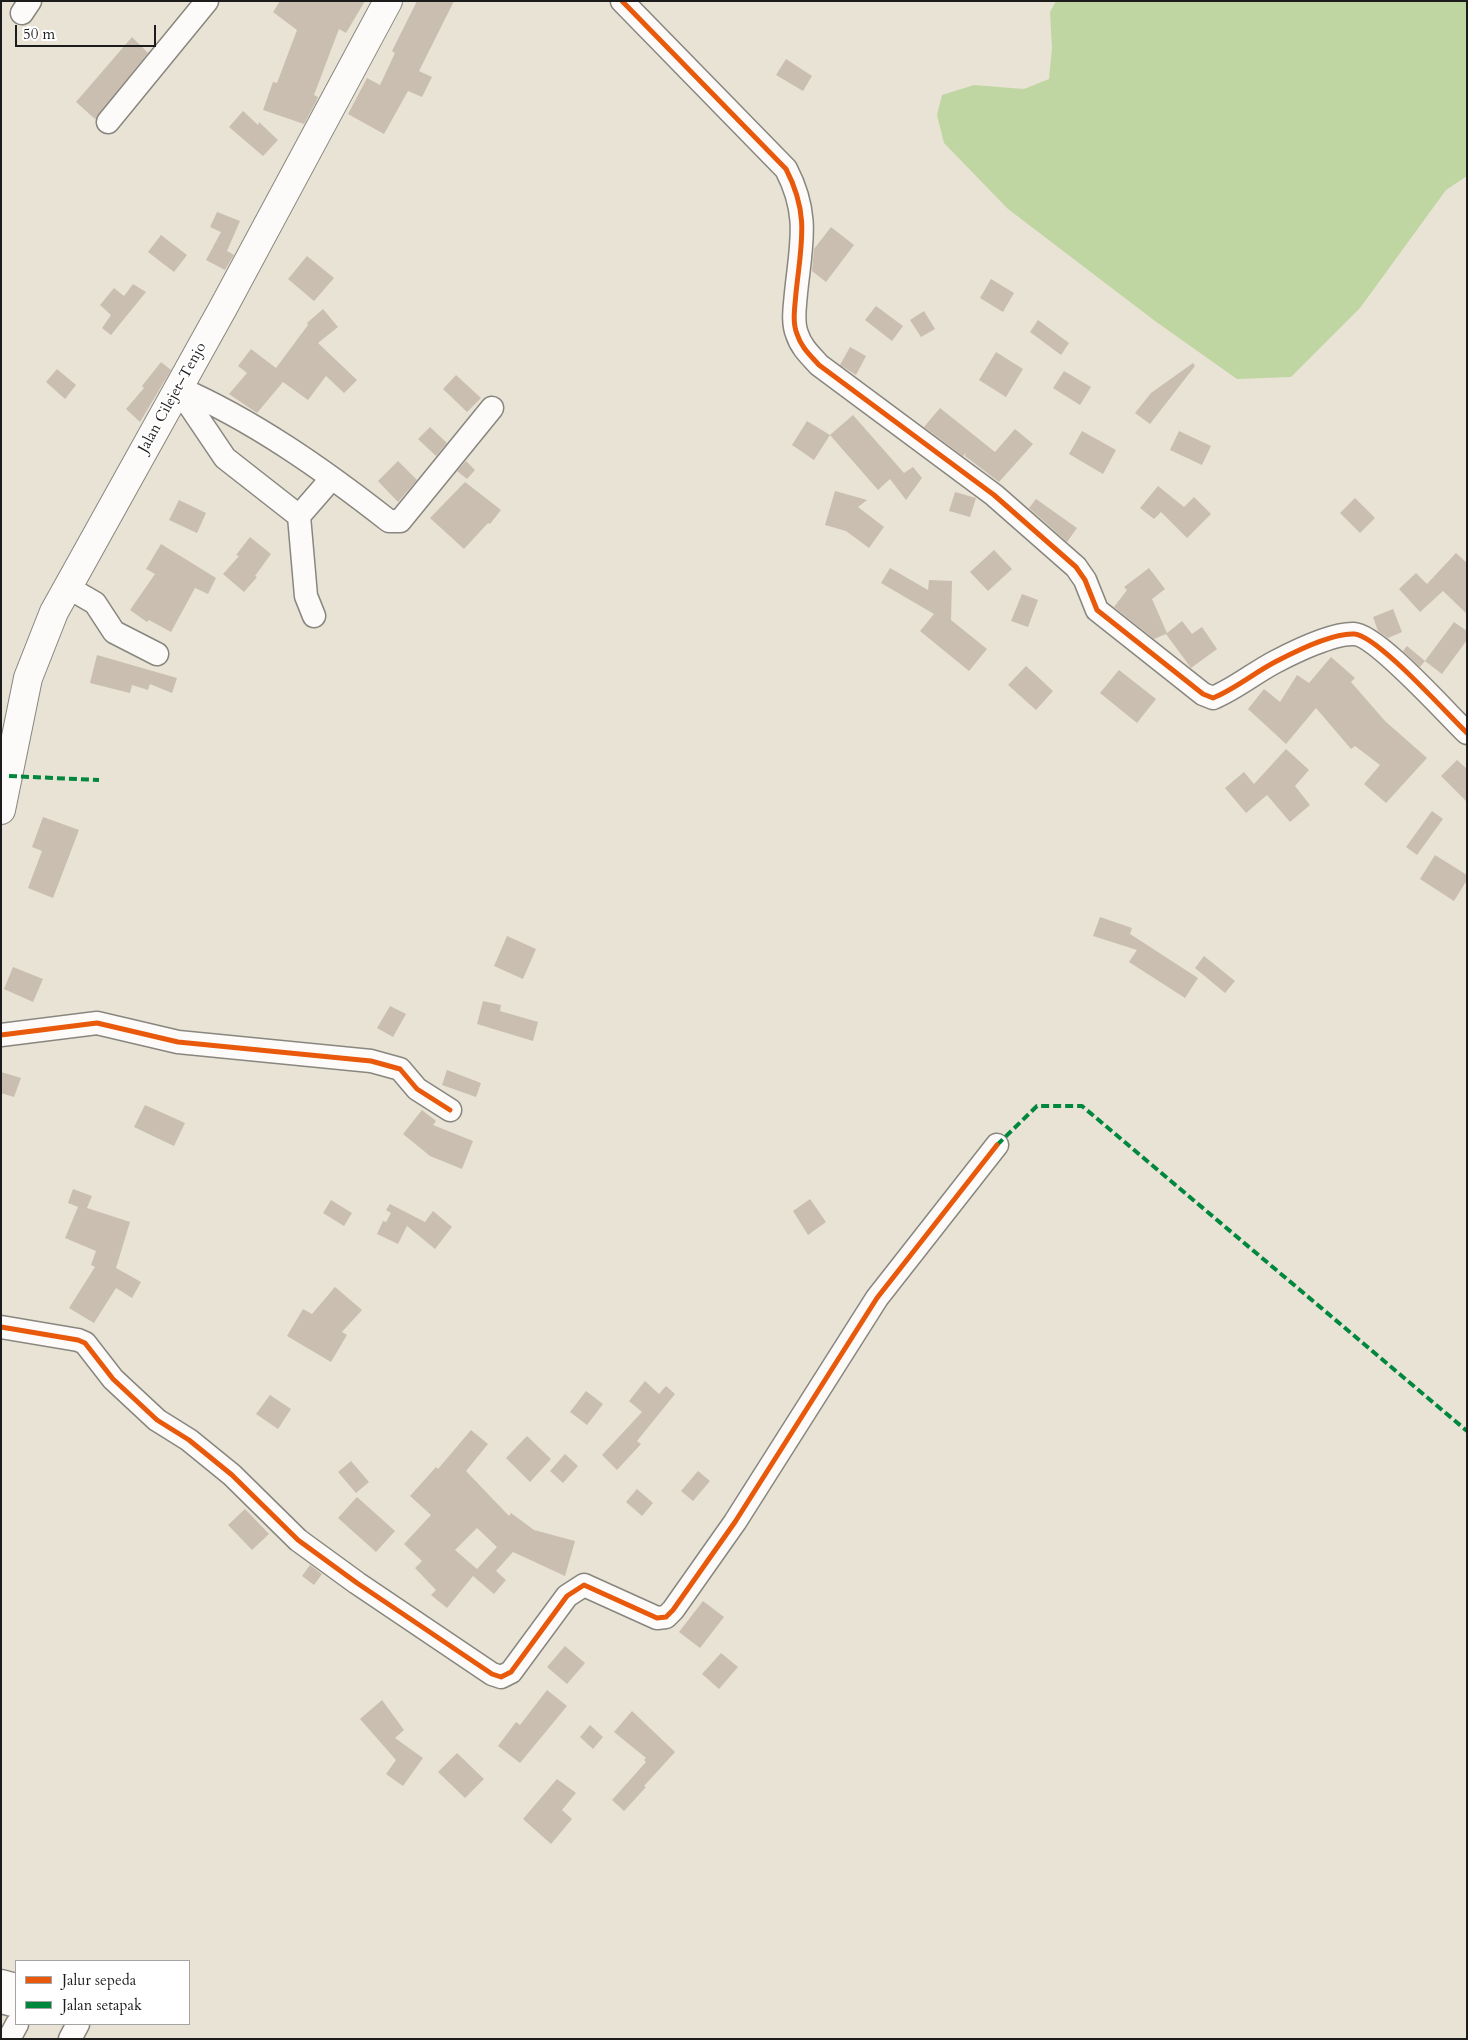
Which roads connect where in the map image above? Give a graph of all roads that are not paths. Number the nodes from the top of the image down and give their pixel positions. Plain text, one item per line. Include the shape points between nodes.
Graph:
1 (208, 1) edge
2 (622, 1) edge
3 (383, 3) edge
4 (108, 122) dead end
5 (178, 387) junction
6 (492, 408) dead end
7 (332, 478) junction
8 (299, 516) junction
9 (69, 588) junction
10 (314, 616) dead end
11 (157, 654) dead end
12 (1467, 733) edge
13 (1, 810) edge
14 (1, 1035) edge
15 (450, 1110) dead end
16 (997, 1145) dead end
17 (1, 1327) edge
18 (1, 1982) edge
19 (15, 1985) edge
20 (1, 2002) edge
21 (15, 2006) edge
22 (16, 2025) edge
23 (88, 2025) edge
24 (9, 2039) edge
25 (70, 2039) edge

1 - 4 street
2 - 12 street via 790,176 801,202 803,224 794,314 796,333 803,347 819,365 994,495 1076,567 1085,580 1092,602 1107,620 1203,694 1213,698 1286,656 1344,634 1356,634 1376,643
3 - 5 main road, Jalan Cilejet–Tenjo
5 - 7 street via 234,415
5 - 8 street via 225,458
5 - 9 main road, Jalan Cilejet–Tenjo
6 - 7 street via 400,521 389,521
7 - 8 street
8 - 10 street via 306,596
9 - 11 street via 94,603 114,632
9 - 13 main road, Jalan Cilejet–Tenjo via 43,636 28,678
14 - 15 street via 97,1023 178,1042 371,1061 400,1069 423,1094
16 - 17 street via 877,1298 735,1522 673,1610 666,1617 657,1618 584,1585 567,1596 511,1672 501,1677 492,1674 298,1540 232,1475 189,1440 157,1420 113,1379 85,1343
18 - 19 street
20 - 21 street
22 - 24 street
23 - 25 street

